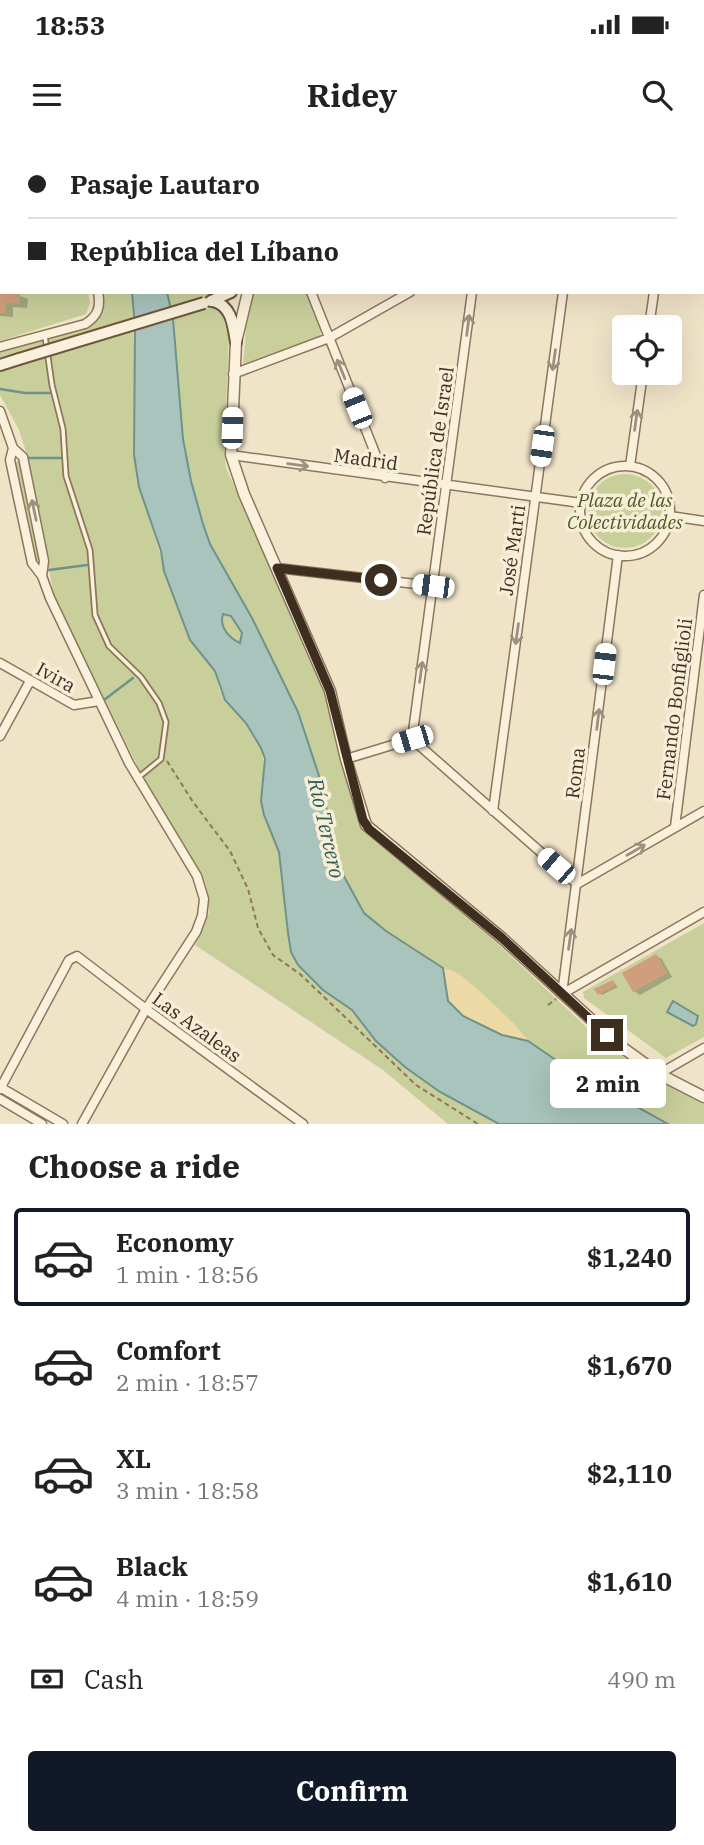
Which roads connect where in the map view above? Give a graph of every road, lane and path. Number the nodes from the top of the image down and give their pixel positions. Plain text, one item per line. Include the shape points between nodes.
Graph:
1 (98, 294) edge
2 (226, 294) edge
3 (248, 294) edge
4 (312, 294) edge
5 (406, 294) edge
6 (472, 294) edge
7 (563, 294) edge
8 (654, 294) edge
9 (209, 302) junction
10 (651, 315) edge
11 (45, 336) junction
12 (329, 338) junction
13 (236, 342) junction
14 (0, 347) edge
15 (1, 365) edge
16 (233, 374) junction
17 (641, 385) edge
18 (0, 411) edge
19 (13, 448) junction
20 (231, 455) junction
21 (630, 467) junction
22 (385, 478) junction
23 (448, 486) junction
24 (535, 498) junction
25 (581, 503) junction
26 (670, 516) junction
27 (704, 521) edge
28 (618, 555) junction
29 (277, 568) junction
30 (42, 576) junction
31 (433, 586) junction
32 (704, 595) edge
33 (0, 663) edge
34 (30, 681) junction
35 (99, 701) junction
36 (0, 736) edge
37 (412, 739) junction
38 (163, 754) junction
39 (346, 759) junction
40 (137, 778) junction
41 (493, 811) junction
42 (704, 811) edge
43 (675, 827) junction
44 (577, 884) junction
45 (704, 912) edge
46 (562, 994) junction
47 (146, 1009) junction
48 (704, 1048) edge
49 (659, 1074) junction
50 (0, 1088) edge
51 (704, 1097) edge
52 (0, 1098) edge
53 (42, 1124) edge
54 (63, 1124) edge
55 (82, 1124) edge
56 (303, 1124) edge
57 (478, 1124) edge

1 - 11 street via 99,309 90,321
2 - 9 main road
3 - 13 street
4 - 12 street
5 - 12 street
23 -> 6 street, República de Israel
7 -> 24 street, José Marti
8 - 10 street
9 - 13 main road via 228,310
9 - 15 main road, bridge
11 - 14 street
11 - 38 lane via 63,429 66,476 90,550 95,615 109,646 141,677 159,703 166,722
12 - 16 street
22 -> 12 street
13 - 16 street
16 - 20 street
21 -> 17 street
18 - 19 street
19 - 30 street via 10,460 32,563
30 -> 19 street via 44,561 23,457
20 -> 22 street, Madrid
20 - 29 street
21 - 25 street via 611,468 594,478
21 - 26 street via 660,483
22 - 23 street, Madrid
23 - 24 street, Madrid
23 - 31 street, República de Israel
24 - 25 street, Madrid
24 -> 41 street, José Marti
25 - 28 street via 587,534 602,549
26 - 27 street
26 - 28 street via 654,545 633,555
44 -> 28 street, Roma
29 - 31 street
29 - 39 street via 330,691
30 - 35 street
37 -> 31 street, República de Israel
32 - 43 street, Fernando Bonfiglioli
33 - 34 street, Ivira
34 - 35 street, Ivira via 74,705
34 - 36 street
35 - 40 street
37 - 39 street
37 - 41 street
38 - 40 lane
38 - 57 path via 230,850 248,889 258,928 273,955 300,974 416,1084
39 - 46 street via 369,829 502,938
40 - 47 street via 200,883 204,909 196,932
41 - 44 street
42 - 43 street
44 -> 43 street
46 -> 44 street, Roma
45 - 46 street
46 - 49 street
47 - 50 street, Las Azaleas via 74,956
47 - 55 street
47 - 56 street, Las Azaleas
48 - 49 street
49 - 51 street
50 - 54 street
52 - 53 street

